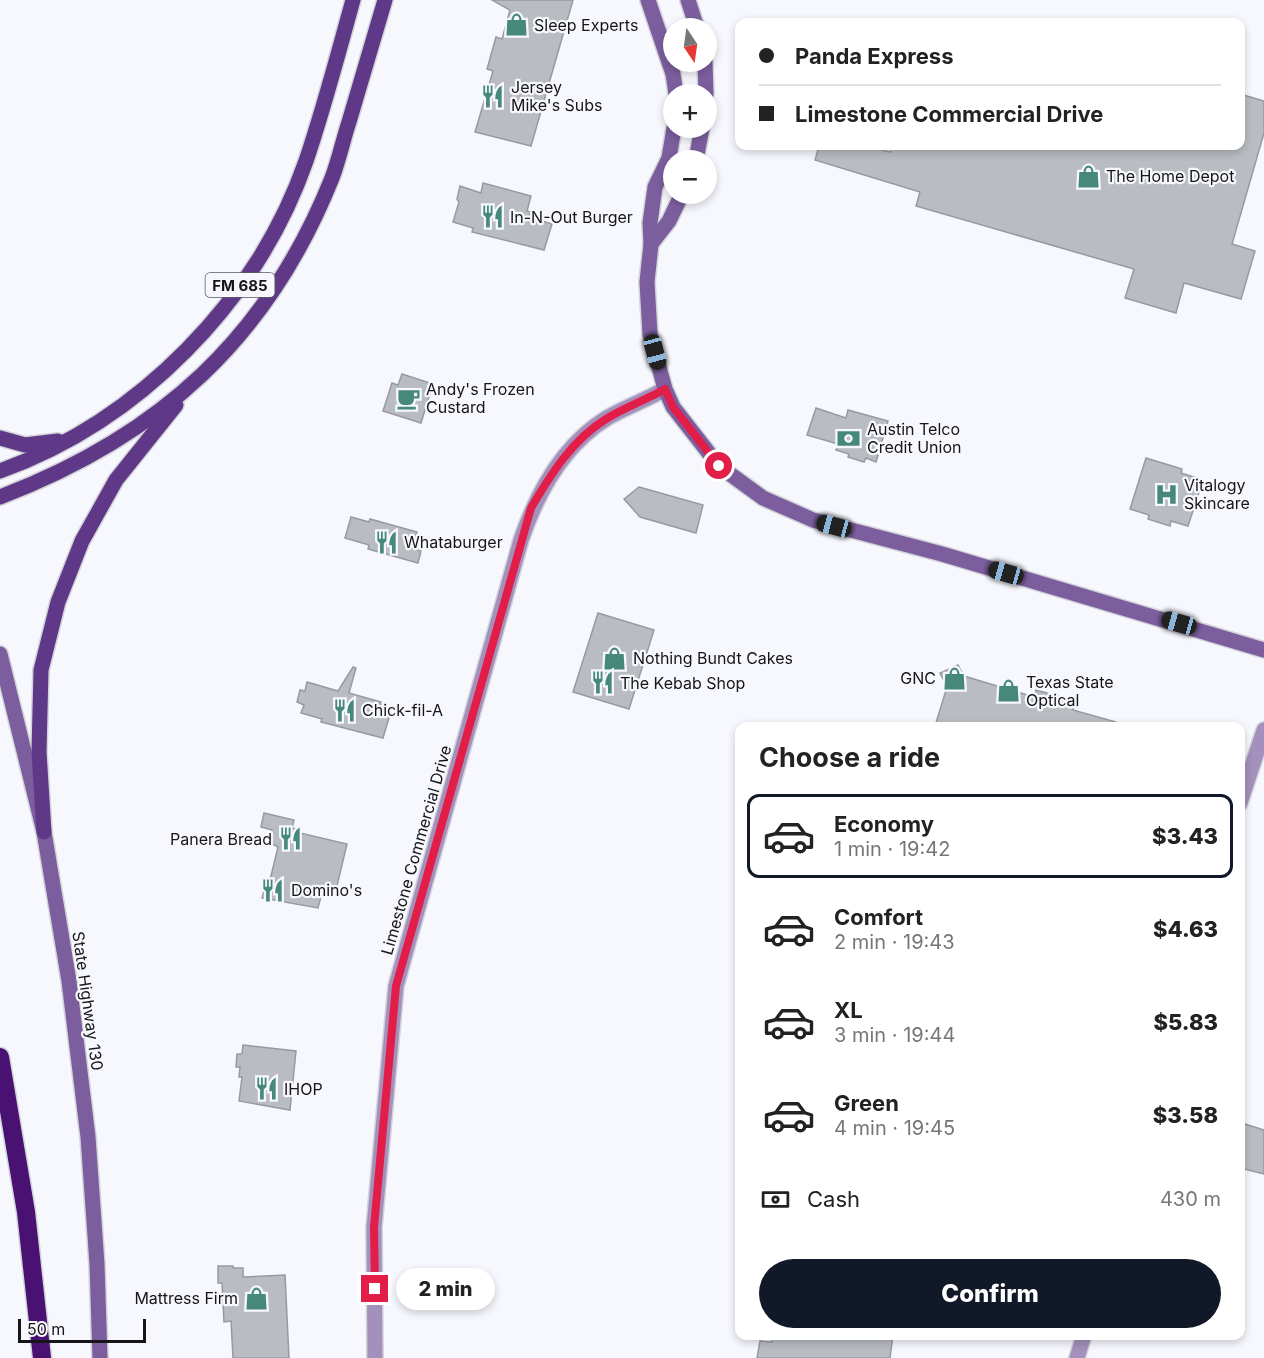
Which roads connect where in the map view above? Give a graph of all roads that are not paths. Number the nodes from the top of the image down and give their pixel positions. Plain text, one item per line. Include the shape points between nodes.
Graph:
1 (353, 0) edge
2 (385, 0) edge
3 (648, 0) edge
4 (688, 0) edge
5 (694, 18) edge
6 (674, 84) edge
7 (663, 174) edge
8 (677, 204) edge
9 (651, 244) junction
10 (191, 386) junction
11 (665, 389) junction
12 (0, 438) edge
13 (70, 440) junction
14 (0, 471) edge
15 (0, 497) edge
16 (1264, 650) edge
17 (0, 654) edge
18 (1264, 730) edge
19 (1245, 789) edge
20 (44, 832) junction
21 (0, 1057) edge
22 (1082, 1340) edge
23 (42, 1358) edge
24 (100, 1358) edge
25 (375, 1358) edge
26 (1077, 1358) edge

1 - 13 main road, FM 685 / FM 685 via 305,162 255,263 224,308 173,363 110,414
2 - 10 main road, FM 685 / FM 685 via 333,176 310,227 281,280 249,324 226,353
3 - 6 street
4 - 5 street
7 - 9 street via 655,187
8 - 9 street
9 - 11 street via 647,282 650,334
10 - 15 main road, FM 685 via 82,462
10 - 20 main road, FM 685 via 116,480 82,541 58,602 41,670 39,752
11 - 16 street via 673,407 719,466 763,498 813,520 942,554
11 - 25 street, Limestone Commercial Drive via 606,419 578,441 531,508 521,540 396,986 374,1227
12 - 13 main road via 25,445
13 - 14 main road, FM 685 / FM 685
17 - 20 street, State Highway 130
18 - 19 street
20 - 24 street, State Highway 130 / FM 685 via 69,981 88,1137
21 - 23 highway via 26,1212
22 - 26 street

